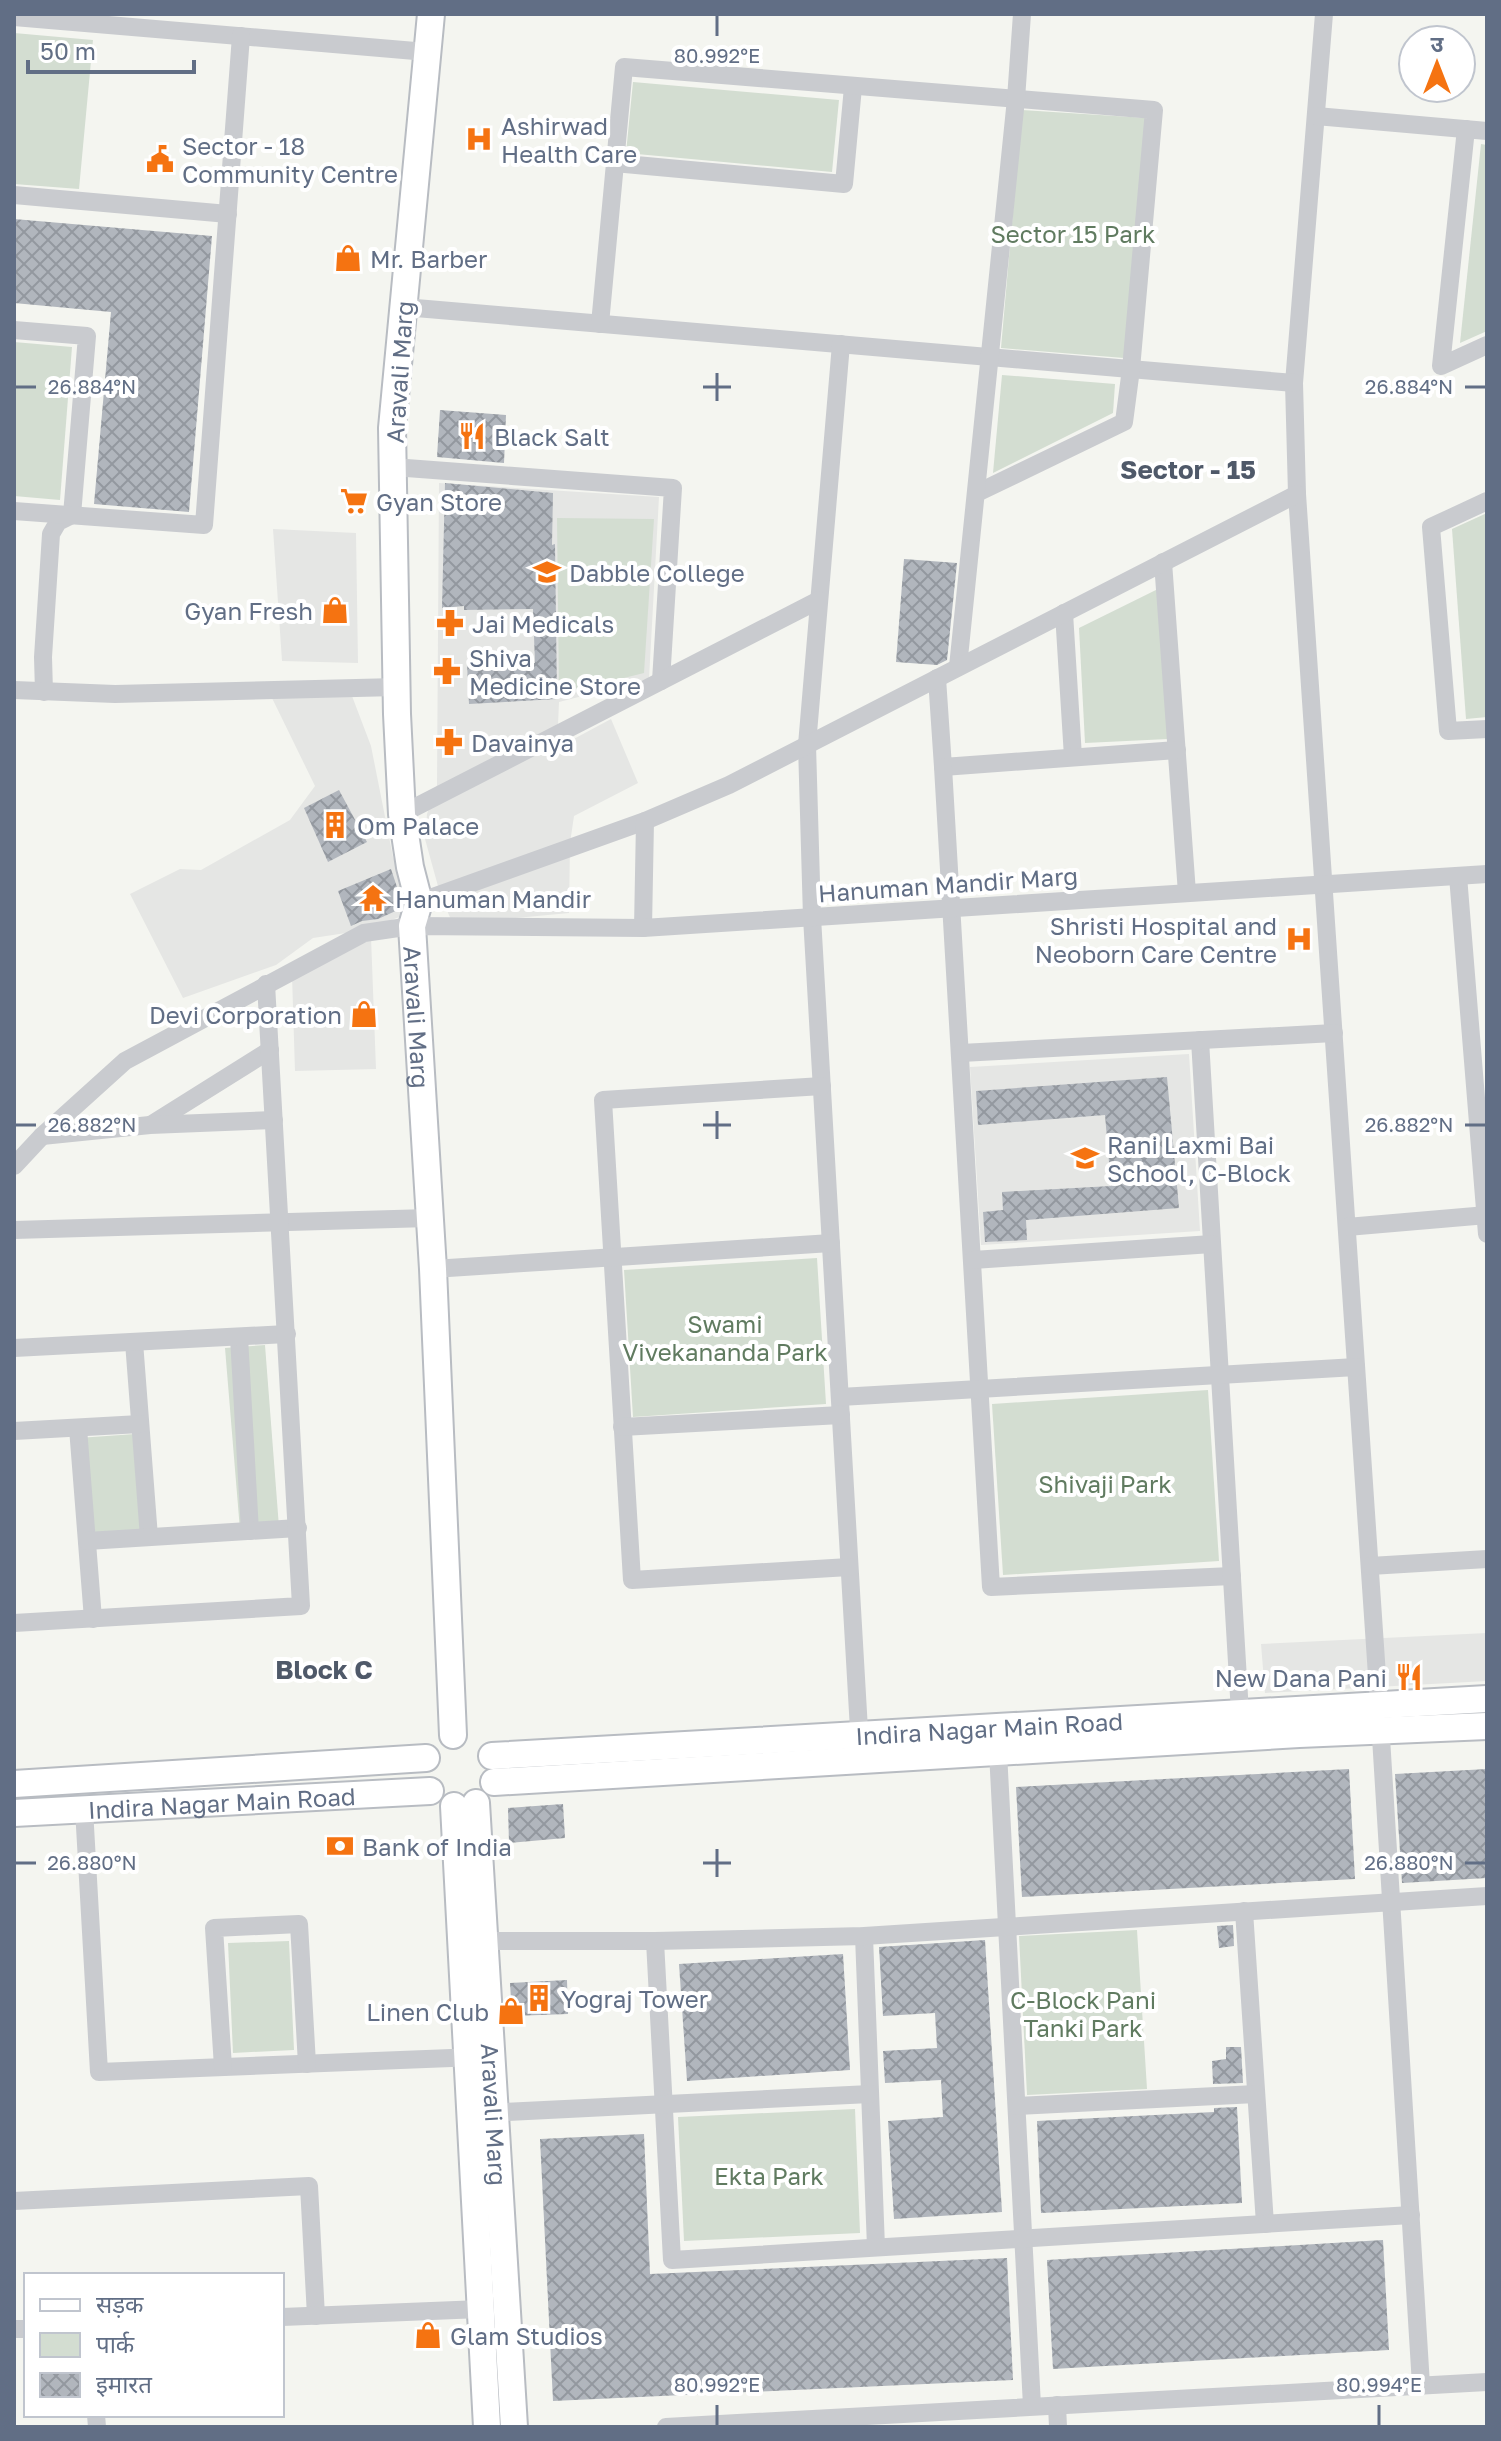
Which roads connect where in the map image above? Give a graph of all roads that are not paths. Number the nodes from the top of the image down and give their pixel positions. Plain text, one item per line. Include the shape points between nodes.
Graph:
1 (431, 14) edge
2 (1022, 14) edge
3 (1324, 14) edge
4 (14, 17) edge
5 (241, 36) junction
6 (427, 52) junction
7 (853, 87) junction
8 (1016, 99) junction
9 (1316, 116) junction
10 (1466, 129) junction
11 (1487, 131) edge
12 (614, 163) junction
13 (14, 195) edge
14 (228, 214) junction
15 (404, 307) junction
16 (600, 324) junction
17 (14, 330) edge
18 (841, 344) junction
19 (1487, 345) edge
20 (990, 357) junction
21 (1131, 369) junction
22 (1294, 383) junction
23 (393, 467) junction
24 (977, 493) junction
25 (1297, 494) junction
26 (1487, 501) edge
27 (14, 511) edge
28 (72, 515) junction
29 (1163, 562) junction
30 (819, 600) junction
31 (1064, 613) junction
32 (958, 667) junction
33 (937, 678) junction
34 (661, 681) junction
35 (397, 687) junction
36 (14, 690) edge
37 (44, 692) junction
38 (1487, 729) edge
39 (807, 745) junction
40 (1177, 750) junction
41 (1073, 757) junction
42 (943, 767) junction
43 (402, 814) junction
44 (645, 821) junction
45 (1487, 874) edge
46 (1458, 876) junction
47 (1324, 884) junction
48 (1187, 893) junction
49 (952, 908) junction
50 (415, 914) junction
51 (812, 917) junction
52 (643, 928) junction
53 (266, 984) junction
54 (1479, 1025) edge
55 (1334, 1033) junction
56 (1200, 1040) junction
57 (270, 1050) junction
58 (961, 1053) junction
59 (822, 1086) junction
60 (274, 1120) junction
61 (150, 1125) junction
62 (42, 1136) junction
63 (14, 1166) edge
64 (429, 1218) junction
65 (1487, 1222) edge
66 (281, 1224) junction
67 (1347, 1227) junction
68 (14, 1230) edge
69 (831, 1243) junction
70 (1212, 1244) junction
71 (612, 1258) junction
72 (973, 1260) junction
73 (433, 1269) junction
74 (287, 1334) junction
75 (239, 1337) junction
76 (134, 1342) junction
77 (14, 1348) edge
78 (1356, 1367) junction
79 (1220, 1375) junction
80 (980, 1389) junction
81 (840, 1406) junction
82 (140, 1424) junction
83 (622, 1427) junction
84 (78, 1428) junction
85 (14, 1431) edge
86 (298, 1528) junction
87 (250, 1531) junction
88 (149, 1537) junction
89 (87, 1541) junction
90 (1487, 1559) edge
91 (1370, 1566) junction
92 (849, 1567) junction
93 (1232, 1576) junction
94 (93, 1619) junction
95 (14, 1623) edge
96 (1487, 1699) edge
97 (1240, 1713) junction
98 (1380, 1718) junction
99 (1487, 1726) edge
100 (453, 1735) junction
101 (860, 1748) junction
102 (998, 1752) junction
103 (492, 1756) junction
104 (426, 1758) junction
105 (494, 1782) junction
106 (14, 1784) edge
107 (430, 1791) junction
108 (465, 1804) junction
109 (84, 1809) junction
110 (14, 1813) edge
111 (1487, 1896) edge
112 (1392, 1902) junction
113 (1244, 1911) junction
114 (1007, 1927) junction
115 (864, 1936) junction
116 (484, 1941) junction
117 (655, 1941) junction
118 (480, 2057) junction
119 (307, 2064) junction
120 (223, 2067) junction
121 (870, 2094) junction
122 (1256, 2094) junction
123 (662, 2105) junction
124 (1017, 2106) junction
125 (483, 2114) junction
126 (14, 2201) edge
127 (1411, 2215) junction
128 (1265, 2224) junction
129 (1024, 2238) junction
130 (876, 2247) junction
131 (481, 2309) junction
132 (316, 2316) junction
133 (284, 2317) edge
134 (1487, 2382) edge
135 (1421, 2385) junction
136 (1057, 2405) junction
137 (1032, 2406) junction
138 (704, 2426) edge
139 (487, 2427) edge
140 (514, 2427) edge
141 (666, 2427) edge
142 (1058, 2427) edge

1 - 6 street, Aravali Marg
2 - 8 street
3 - 9 street
4 - 5 street
5 - 6 street
5 - 14 street
6 - 15 street, Aravali Marg
7 - 8 street
7 - 12 street via 624,67
7 - 12 street via 844,184
8 - 20 street
8 - 21 street via 1154,110
9 - 10 street
9 - 22 street
10 - 11 street
10 - 19 street via 1441,366
12 - 16 street
13 - 14 street
14 - 28 street via 204,525
15 - 16 street
15 - 23 street, Aravali Marg
16 - 18 street
17 - 28 street via 87,336
18 - 20 street
18 - 30 street
20 - 21 street
20 - 24 street
21 - 22 street
21 - 24 street via 1124,422
22 - 25 street
23 - 34 street via 673,488
23 - 35 street, Aravali Marg
24 - 32 street
25 - 29 street
25 - 47 street
26 - 38 street via 1431,527 1448,731
27 - 28 street
28 - 37 street via 58,522 51,534
29 - 31 street
29 - 40 street
30 - 34 street
30 - 39 street
31 - 32 street
31 - 41 street
32 - 33 street
33 - 39 street
33 - 42 street
34 - 43 street
35 - 37 street
35 - 43 street, Aravali Marg
36 - 37 street
39 - 44 street
39 - 51 street
40 - 41 street
40 - 48 street
41 - 42 street
42 - 49 street
43 - 50 street, Aravali Marg
44 - 50 street
44 - 52 street
45 - 46 street, Hanuman Mandir Marg
46 - 47 street, Hanuman Mandir Marg
46 - 54 street
47 - 48 street, Hanuman Mandir Marg
47 - 55 street
48 - 49 street, Hanuman Mandir Marg
49 - 51 street, Hanuman Mandir Marg
49 - 58 street
50 - 52 street, Hanuman Mandir Marg
50 - 53 street via 364,933
50 - 64 street, Aravali Marg
51 - 52 street, Hanuman Mandir Marg
51 - 59 street
53 - 57 street
53 - 62 street via 125,1061
54 - 65 street
55 - 56 street
55 - 67 street
56 - 58 street
56 - 70 street
57 - 60 street
57 - 61 street
58 - 72 street
59 - 69 street
59 - 71 street via 603,1100
60 - 61 street
60 - 66 street
61 - 62 street
62 - 63 street
64 - 66 street
64 - 73 street, Aravali Marg
65 - 67 street
66 - 68 street
66 - 74 street
67 - 78 street
69 - 71 street
69 - 81 street
70 - 72 street
70 - 79 street
71 - 73 street
71 - 83 street
72 - 80 street
73 - 100 street, Aravali Marg
74 - 75 street
74 - 86 street
75 - 76 street
75 - 87 street
76 - 77 street
76 - 82 street
78 - 79 street
78 - 91 street
79 - 80 street
79 - 93 street
80 - 81 street
80 - 93 street via 991,1587
81 - 83 street
81 - 92 street
82 - 84 street
82 - 88 street
83 - 92 street via 632,1580
84 - 85 street
84 - 89 street
86 - 87 street
86 - 94 street via 301,1606
87 - 88 street
88 - 89 street
89 - 94 street
90 - 91 street
91 - 98 street
92 - 101 street
93 - 97 street
94 - 95 street
96 - 98 street, Indira Nagar Main Road
97 - 98 street, Indira Nagar Main Road
97 - 101 street, Indira Nagar Main Road
98 - 99 street, Indira Nagar Main Road
98 - 102 street, Indira Nagar Main Road
98 - 112 street
100 - 103 street via 479,1740
100 - 104 street via 439,1741
101 - 102 street, Indira Nagar Main Road
101 - 103 street, Indira Nagar Main Road
101 - 105 street, Indira Nagar Main Road
102 - 114 street
103 - 105 street
104 - 106 street, Indira Nagar Main Road
104 - 107 street
105 - 108 street
107 - 108 street via 443,1802
107 - 109 street, Indira Nagar Main Road
108 - 116 street, Aravali Marg
108 - 118 street, Aravali Marg
109 - 110 street, Indira Nagar Main Road
109 - 120 street via 99,2072
111 - 112 street
112 - 113 street
112 - 127 street
113 - 114 street
113 - 122 street
114 - 115 street
114 - 124 street
115 - 117 street
115 - 121 street
116 - 117 street
116 - 118 street, Aravali Marg
117 - 123 street
118 - 119 street
118 - 125 street, Aravali Marg
119 - 120 street
119 - 120 street via 299,1924 214,1928
121 - 123 street
121 - 130 street
122 - 124 street
122 - 128 street
123 - 125 street
123 - 130 street via 672,2260
124 - 129 street
125 - 131 street, Aravali Marg
125 - 140 street, Aravali Marg
126 - 132 street via 309,2186
127 - 128 street
127 - 135 street
128 - 129 street
129 - 130 street
129 - 137 street
131 - 132 street
131 - 139 street, Aravali Marg
132 - 133 street
134 - 135 street
135 - 136 street
136 - 137 street
136 - 142 street
137 - 138 street
138 - 141 street

